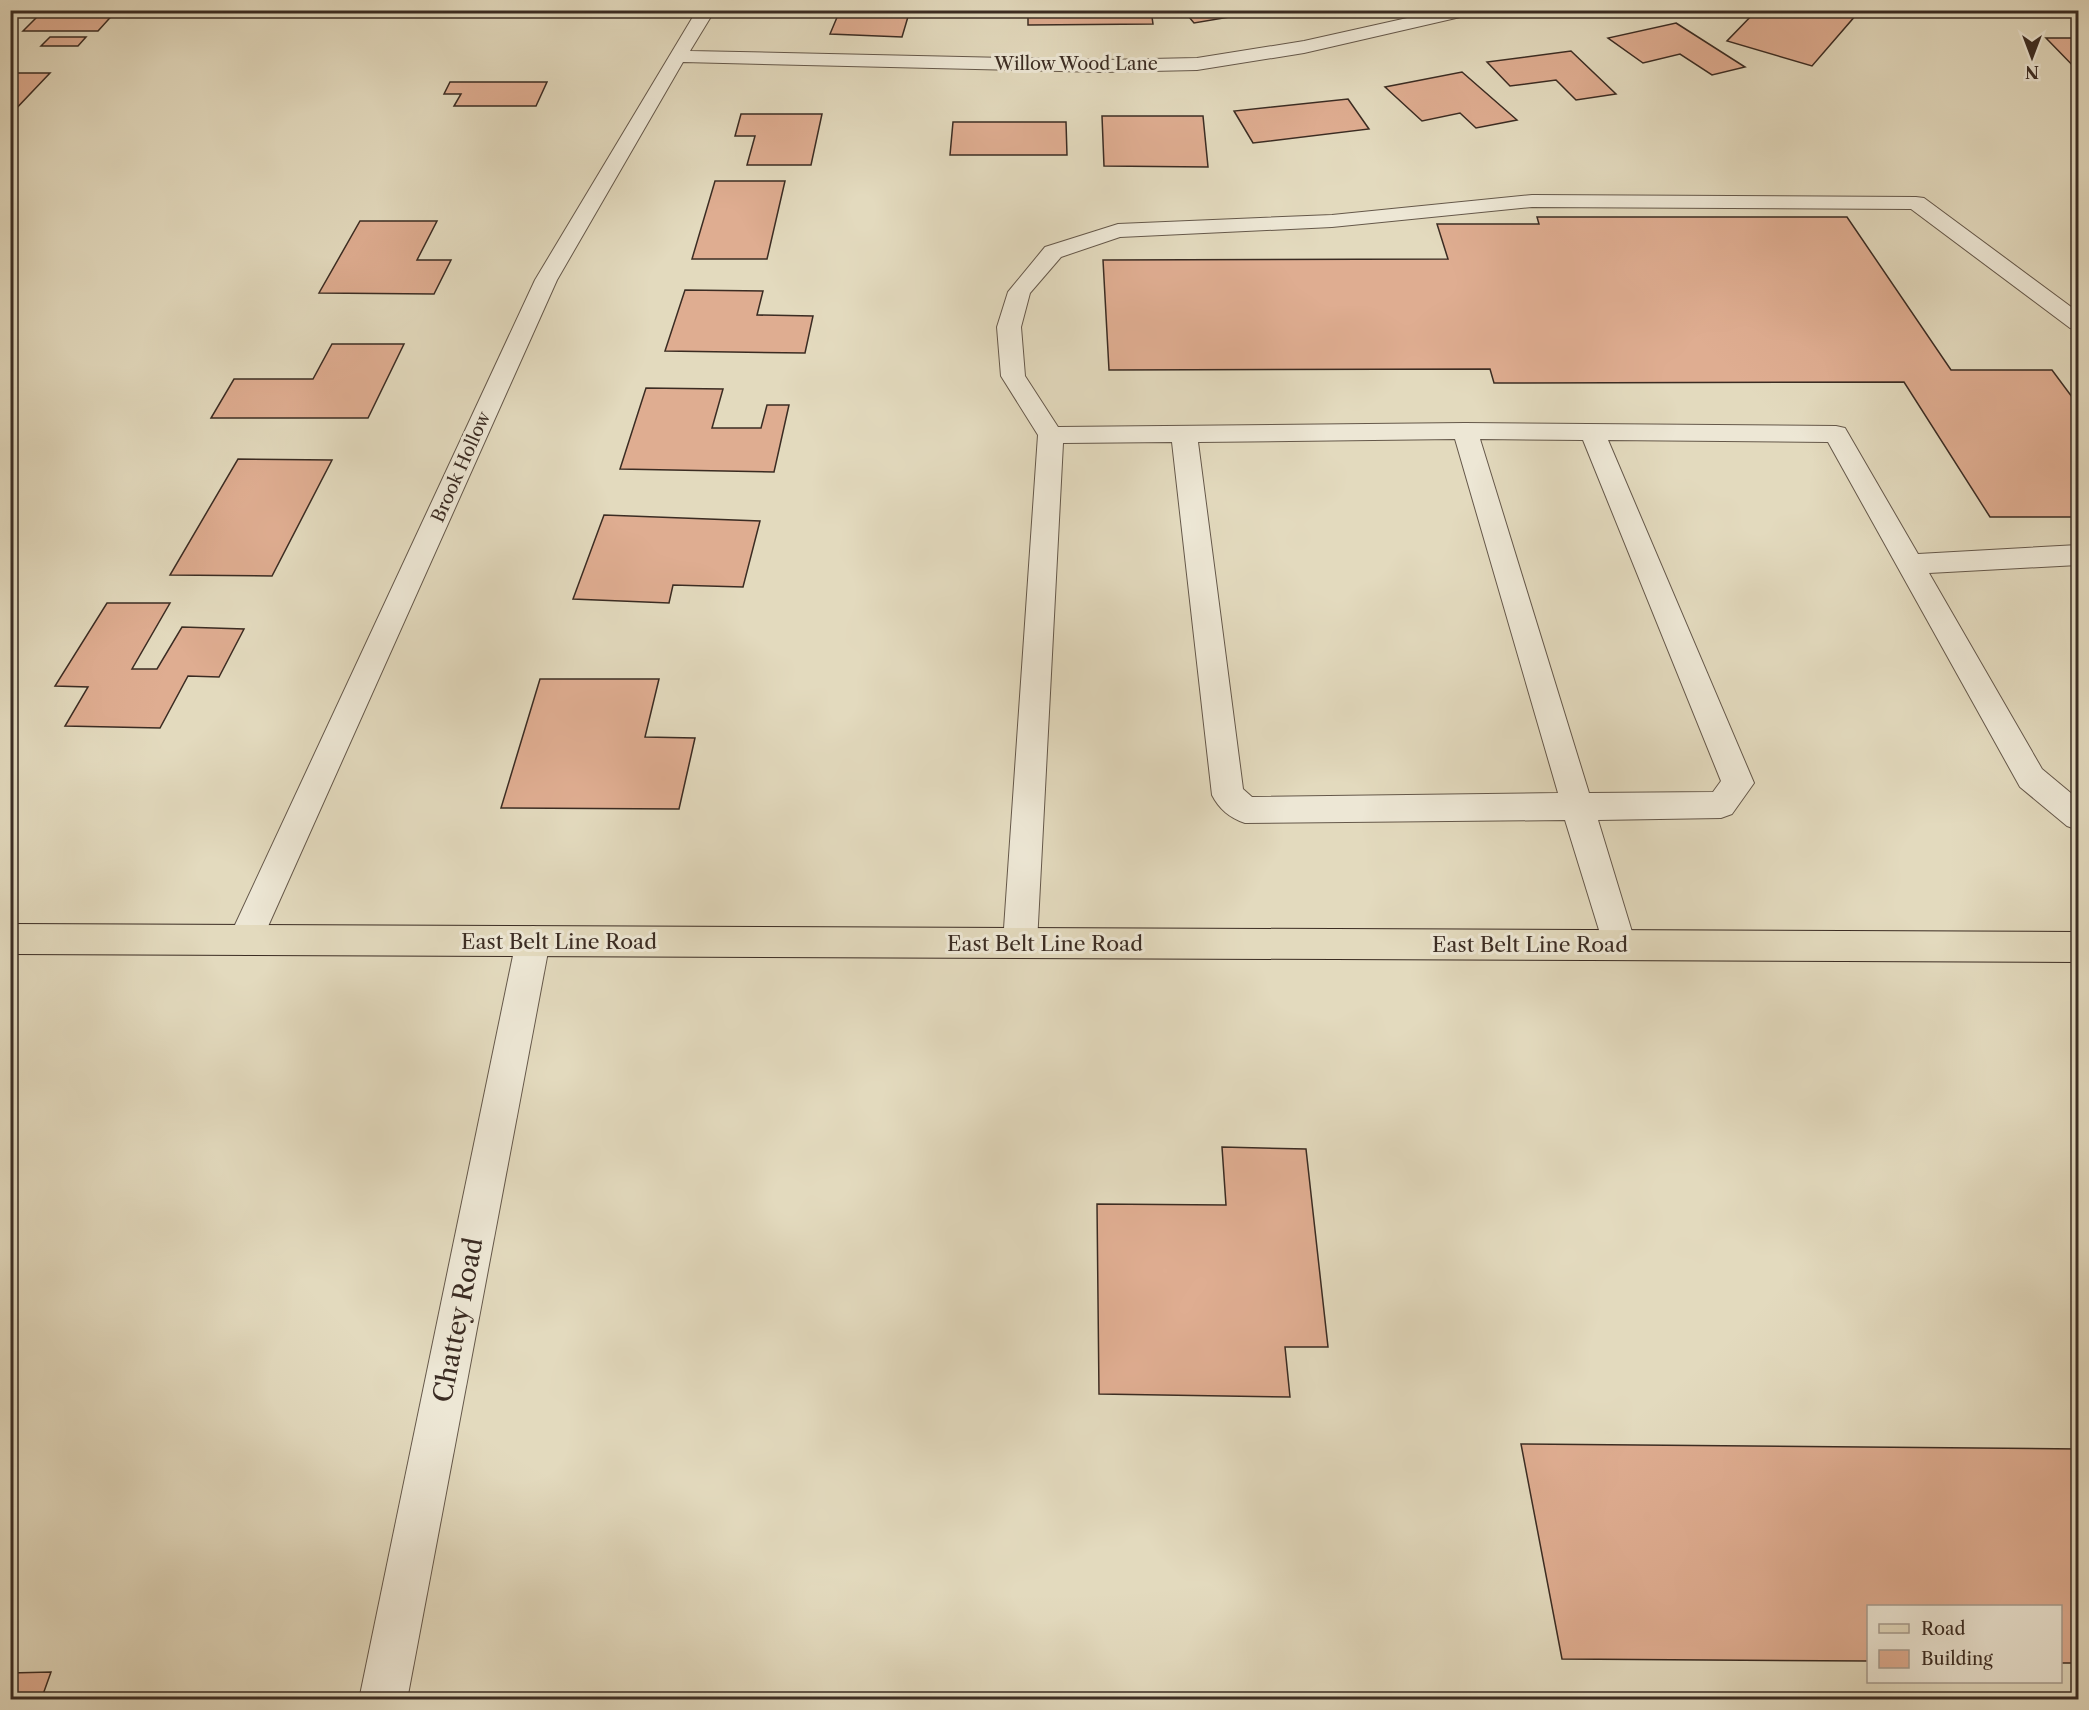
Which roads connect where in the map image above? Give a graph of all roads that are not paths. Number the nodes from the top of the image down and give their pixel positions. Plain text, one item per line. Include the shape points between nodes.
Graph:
1 (706, 10) edge
2 (1469, 10) edge
3 (677, 56) junction
4 (2079, 323) edge
5 (1465, 431) junction
6 (1592, 432) junction
7 (1184, 434) junction
8 (1051, 435) junction
9 (2079, 555) edge
10 (1910, 564) junction
11 (1578, 806) junction
12 (2079, 817) edge
13 (10, 939) edge
14 (245, 940) junction
15 (533, 941) junction
16 (1020, 943) junction
17 (1619, 945) junction
18 (2079, 947) edge
19 (383, 1700) edge

1 - 3 street, Brook Hollow
2 - 3 street, Willow Wood Lane via 1304,47 1197,64 1103,66
3 - 14 street, Brook Hollow via 546,280
4 - 8 street via 1916,203 1532,201 1332,221 1118,231 1053,252 1019,292 1010,327 1013,376
5 - 6 street
5 - 7 street
5 - 11 street
6 - 10 street via 1836,434
6 - 11 street via 1738,783 1721,805
7 - 8 street
7 - 11 street via 1228,795 1245,810
8 - 16 street
9 - 10 street
10 - 12 street via 2031,778
11 - 17 street
13 - 14 main road, East Belt Line Road
14 - 15 main road, East Belt Line Road
15 - 16 main road, East Belt Line Road
15 - 19 street, Chattey Road
16 - 17 main road, East Belt Line Road
17 - 18 main road, East Belt Line Road

